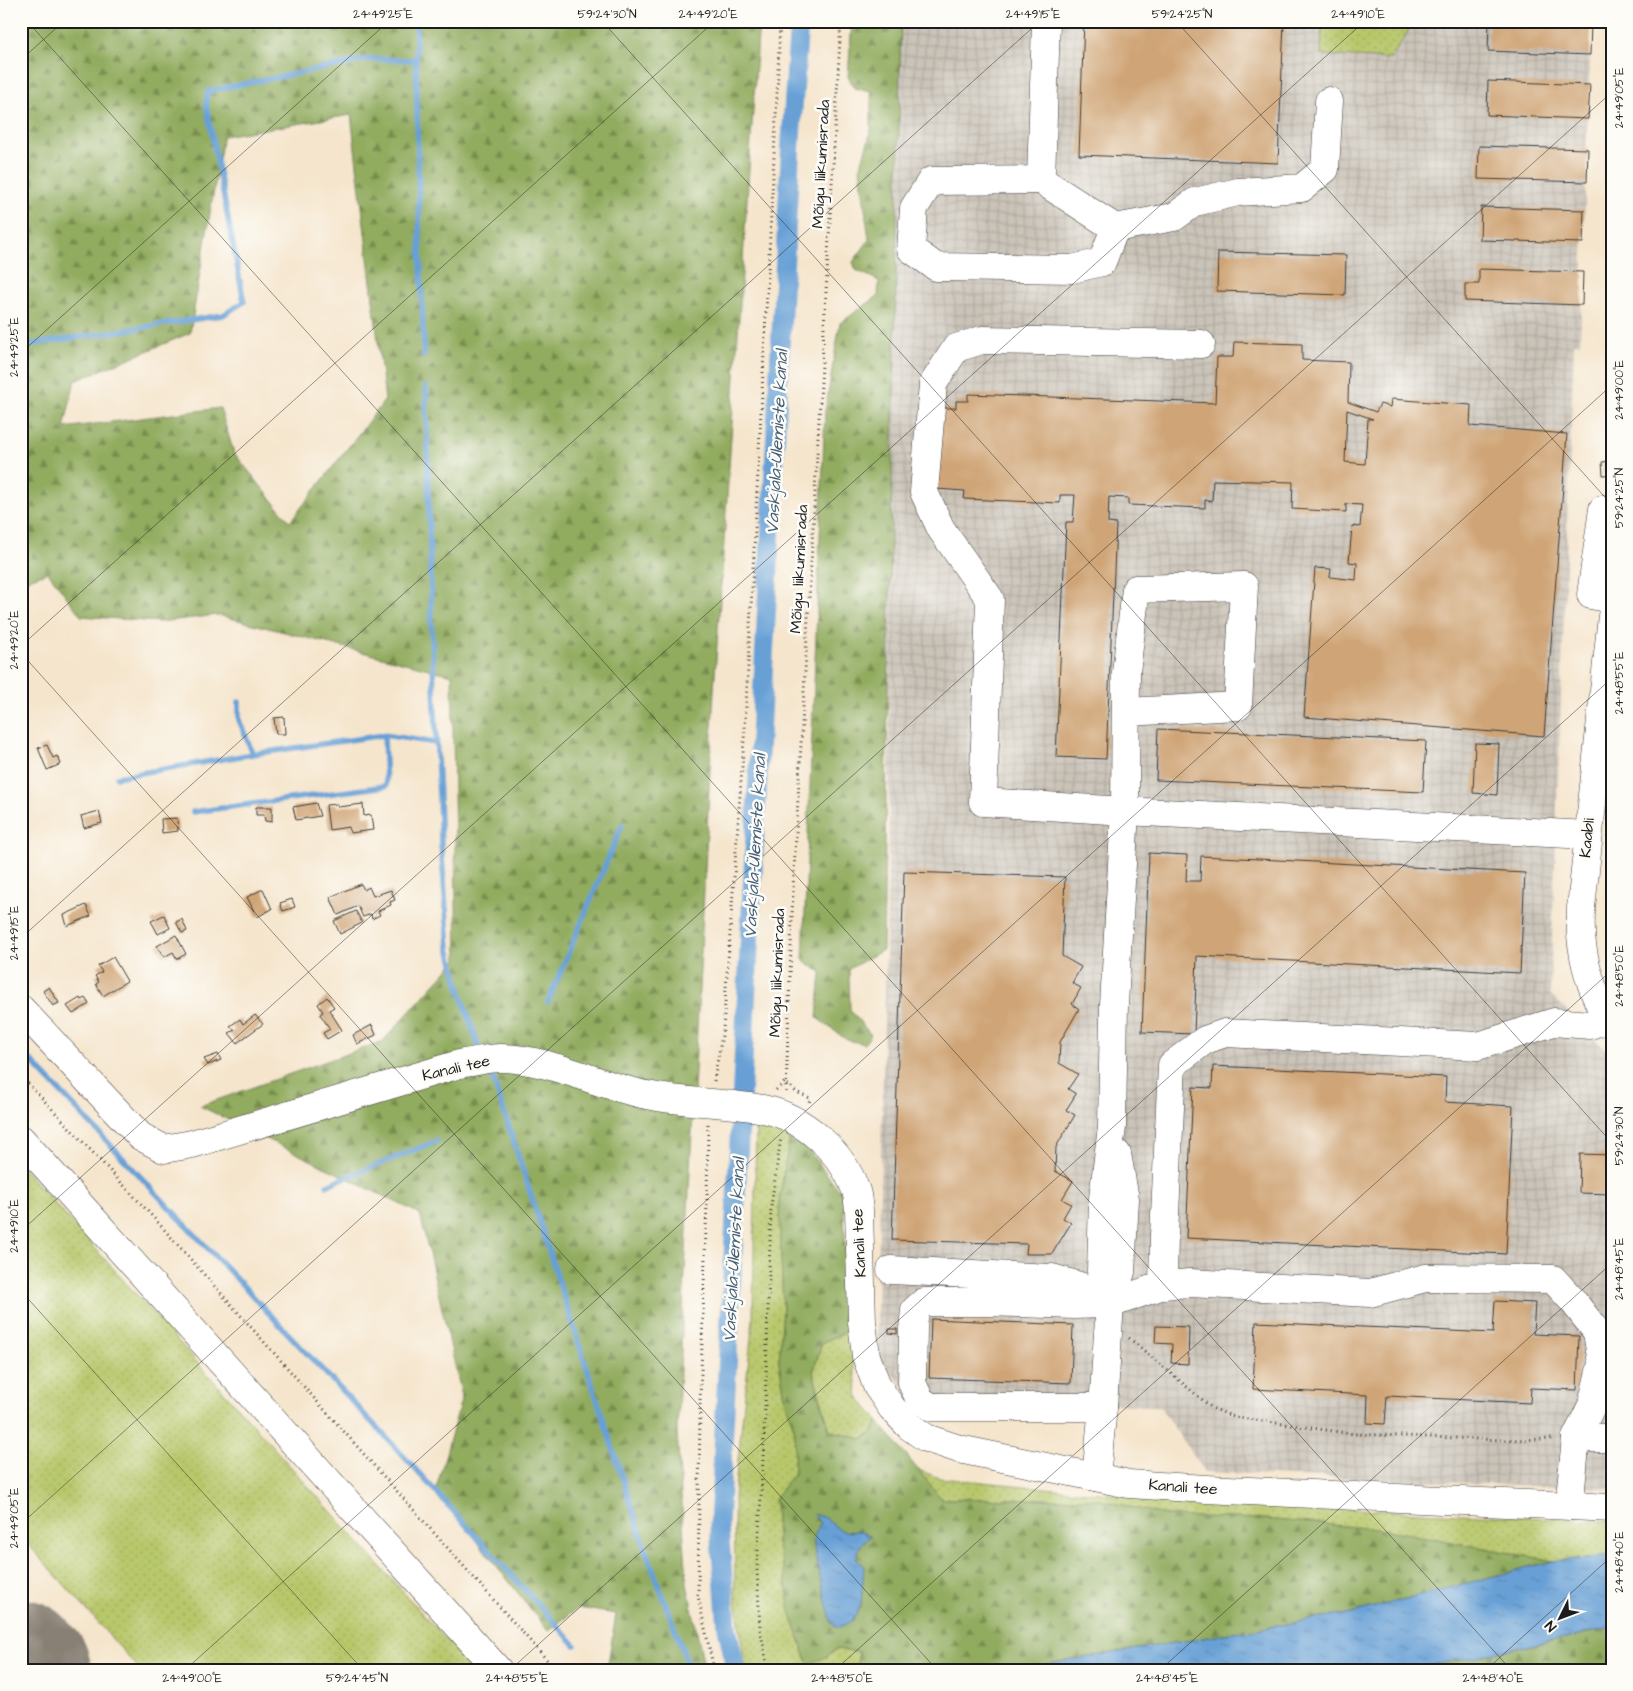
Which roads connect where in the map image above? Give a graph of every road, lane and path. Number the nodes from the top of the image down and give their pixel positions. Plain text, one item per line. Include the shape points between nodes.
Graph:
1 (780, 21) edge
2 (841, 21) edge
3 (1046, 21) edge
4 (1329, 101) dead end
5 (1041, 180) junction
6 (1115, 228) junction
7 (1201, 344) dead end
8 (1612, 510) edge
9 (1612, 599) edge
10 (1612, 616) edge
11 (1126, 712) junction
12 (1125, 811) junction
13 (1588, 835) junction
14 (21, 1009) edge
15 (1610, 1021) edge
16 (21, 1076) edge
17 (716, 1104) junction
18 (776, 1114) junction
19 (21, 1139) edge
20 (891, 1270) dead end
21 (1163, 1285) junction
22 (1110, 1304) junction
23 (1109, 1332) junction
24 (1103, 1407) junction
25 (1576, 1438) junction
26 (1612, 1438) edge
27 (1096, 1477) junction
28 (1572, 1506) junction
29 (1612, 1508) edge
30 (498, 1670) edge
31 (556, 1670) edge
32 (714, 1670) edge
33 (768, 1670) edge

1 - 17 path via 745,726
2 - 18 path, Mõigu liikumisrada via 793,889 786,1082
3 - 5 street
4 - 6 street via 1325,169 1302,188 1238,192 1195,202 1174,217
5 - 6 street
5 - 6 street via 931,181 914,208 911,249 936,267 1072,269 1102,262
7 - 12 street via 982,340 956,348 933,384 924,492 941,530 990,599 984,802
8 - 9 street via 1603,509 1591,595
10 - 13 street, Kaabli
11 - 11 street via 1126,672 1136,589 1244,586 1238,706
11 - 12 street
12 - 13 street
12 - 22 street via 1114,1005 1112,1127 1125,1199 1121,1272
13 - 15 street, Kaabli via 1581,908 1582,944 1590,982
14 - 17 street, Kanali tee via 140,1136 164,1148 192,1144 462,1063 500,1058 532,1062 645,1095
15 - 21 street via 1590,1025 1554,1022 1478,1046 1225,1033 1205,1040 1172,1065
16 - 31 path via 145,1208
17 - 18 street, Kanali tee
17 - 32 path via 707,1202 698,1596
18 - 27 street, Kanali tee via 803,1126 822,1140 837,1155 856,1192 866,1356 877,1386 892,1408 926,1438 959,1449
18 - 33 path, Mõigu liikumisrada via 782,1132 771,1207 757,1568 760,1628
19 - 30 street
20 - 22 street via 1052,1278 1086,1288
21 - 22 street
21 - 25 street via 1190,1282 1370,1293 1425,1278 1553,1279 1597,1332 1602,1363 1592,1405
22 - 23 street
22 - 24 street via 924,1302 915,1310 913,1328 912,1382 920,1400 931,1407
23 - 24 street
23 - 25 path via 1131,1339 1212,1408 1234,1417 1354,1434 1504,1440
24 - 27 street
25 - 26 street
25 - 28 street
27 - 28 street, Kanali tee via 1129,1484 1206,1489
28 - 29 street, Kanali tee

